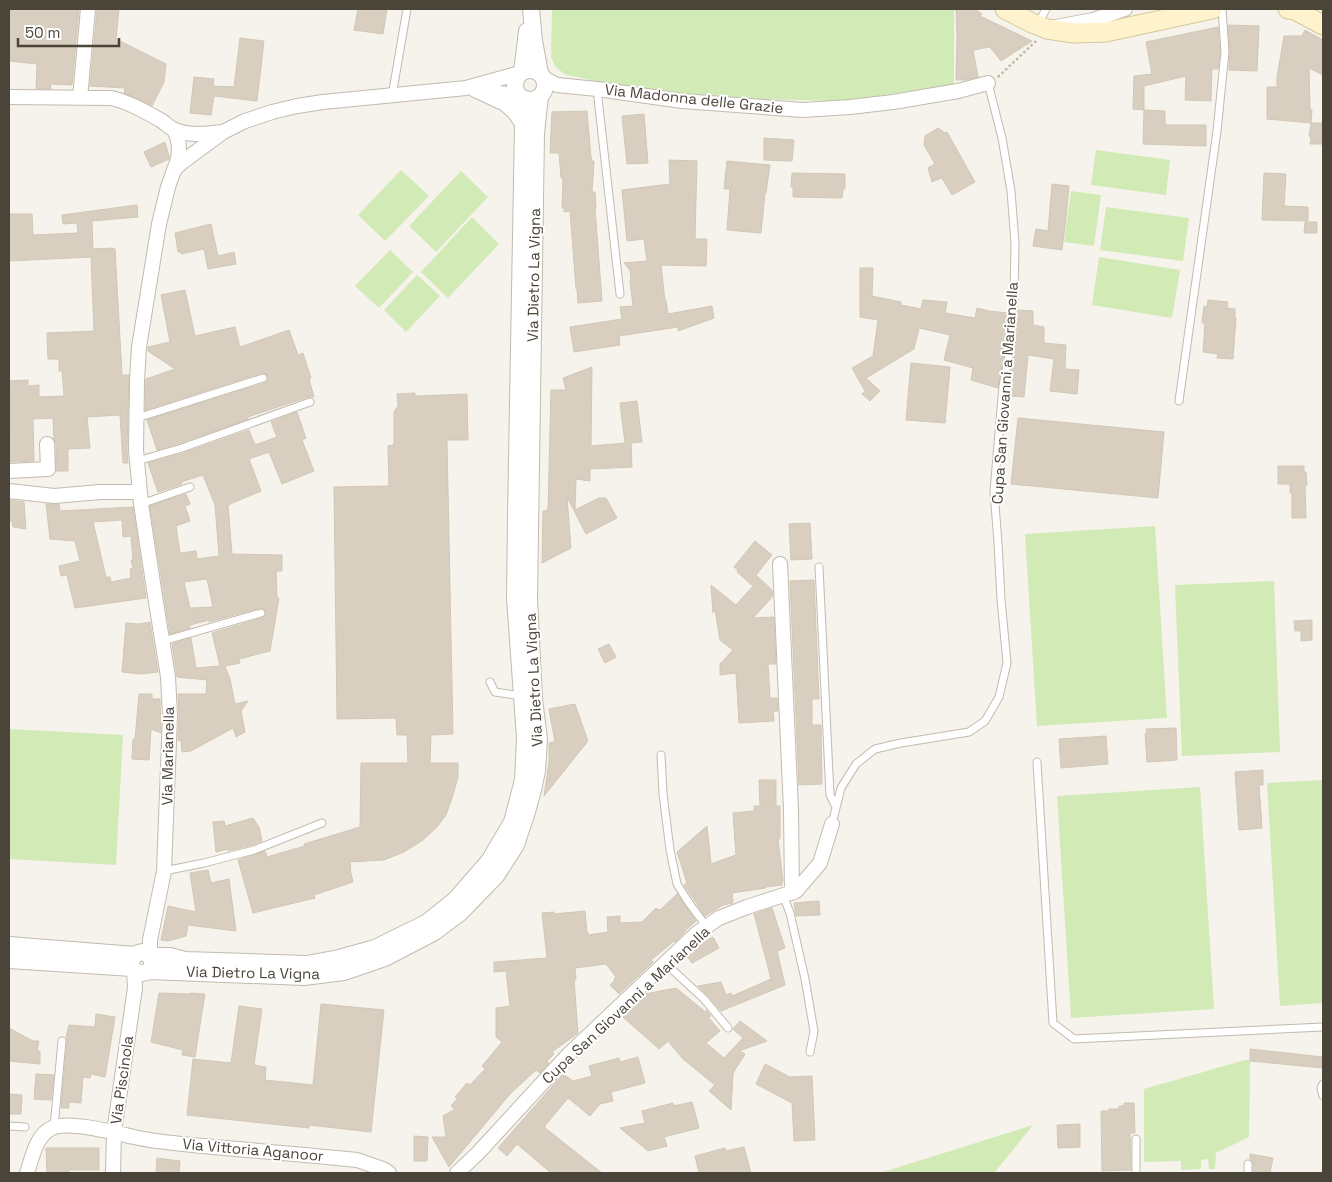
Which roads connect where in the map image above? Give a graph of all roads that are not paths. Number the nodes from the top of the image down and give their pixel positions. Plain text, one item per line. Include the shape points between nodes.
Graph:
1 (88, 9) edge
2 (407, 9) edge
3 (530, 9) edge
4 (1005, 9) edge
5 (1125, 9) edge
6 (1212, 9) edge
7 (1222, 9) edge
8 (1288, 9) edge
9 (1043, 21) edge
10 (1323, 25) edge
11 (521, 73) junction
12 (988, 83) joint
13 (545, 85) junction
14 (471, 89) junction
15 (598, 89) junction
16 (392, 96) junction
17 (9, 97) edge
18 (80, 98) junction
19 (520, 98) junction
20 (523, 125) junction
21 (174, 130) junction
22 (223, 132) junction
23 (174, 170) junction
24 (620, 294) dead end
25 (263, 378) dead end
26 (1179, 401) dead end
27 (310, 402) dead end
28 (137, 418) junction
29 (47, 444) dead end
30 (138, 461) junction
31 (9, 471) edge
32 (190, 487) dead end
33 (9, 491) edge
34 (141, 498) junction
35 (780, 564) dead end
36 (819, 567) dead end
37 (261, 613) dead end
38 (163, 641) junction
39 (490, 682) dead end
40 (521, 696) junction
41 (661, 754) dead end
42 (1037, 762) dead end
43 (836, 807) junction
44 (322, 823) dead end
45 (832, 824) joint
46 (164, 871) junction
47 (788, 894) junction
48 (707, 927) junction
49 (9, 945) edge
50 (9, 960) edge
51 (143, 960) junction
52 (665, 963) junction
53 (1323, 1027) edge
54 (728, 1028) dead end
55 (62, 1041) dead end
56 (810, 1052) dead end
57 (1323, 1084) edge
58 (1323, 1096) edge
59 (9, 1126) edge
60 (25, 1127) dead end
61 (54, 1127) junction
62 (114, 1132) junction
63 (1136, 1139) dead end
64 (1248, 1164) dead end
65 (28, 1173) edge
66 (113, 1173) edge
67 (389, 1173) edge
68 (457, 1173) edge
69 (1136, 1173) edge
70 (1248, 1173) edge

1 - 18 street
2 - 16 lane
3 - 11 street
3 - 13 street, Via Dietro La Vigna
4 - 9 main road
5 - 9 street via 1093,20
6 - 9 main road via 1106,32 1074,33
7 - 26 lane via 1225,52 1217,131
8 - 10 main road
11 - 13 street via 534,70
11 - 14 street
11 - 19 street via 514,86
12 - 15 street, Via Madonna delle Grazie via 893,102 803,110 682,102
12 - 43 lane, Cupa San Giovanni a Marianella via 1004,147 1015,244 1014,298 994,491 1006,663 999,697 984,722 969,732 875,749 856,764 841,788
13 - 15 street, Via Madonna delle Grazie
13 - 19 street via 532,100
13 - 51 street, Via Dietro La Vigna via 536,133 529,599 539,739 533,790 516,845 496,876 460,913 433,933 385,958 344,972 304,977
14 - 16 street
14 - 19 street
14 - 20 street via 505,104
15 - 24 lane
16 - 22 street via 297,106 257,116
17 - 18 street
18 - 21 street via 124,101
19 - 20 street, Via Dietro La Vigna
20 - 40 street, Via Dietro La Vigna via 515,589
21 - 22 street via 194,134
21 - 23 street via 178,136 179,154
22 - 23 street
23 - 28 street via 159,224 139,347
25 - 28 lane
27 - 30 lane
28 - 30 street
29 - 31 street via 48,469
30 - 34 street
32 - 34 lane
33 - 34 street via 54,496 100,492
34 - 38 street, Via Marianella
35 - 47 street via 791,810
36 - 43 lane via 830,794
37 - 38 lane
38 - 46 street, Via Marianella via 170,715
39 - 40 lane via 495,692
40 - 51 street, Via Dietro La Vigna via 525,738 523,780 512,822 489,861 455,900 426,922 375,948 308,964 185,960 170,956
41 - 48 lane via 663,794 677,884
42 - 53 lane via 1053,1023 1074,1040
43 - 45 lane, Cupa San Giovanni a Marianella
44 - 46 lane via 254,850
45 - 47 street, Cupa San Giovanni a Marianella via 820,863 796,891
46 - 51 street, Via Marianella
47 - 48 street, Cupa San Giovanni a Marianella via 719,918
47 - 56 lane via 814,1031
48 - 52 street, Cupa San Giovanni a Marianella
49 - 51 street, Via Dietro La Vigna
50 - 51 street, Via Dietro La Vigna
51 - 62 street, Via Piscinola via 135,988
52 - 54 lane via 704,999
52 - 68 street, Cupa San Giovanni a Marianella via 570,1053
55 - 61 lane
57 - 58 lane
59 - 60 lane
61 - 62 street, Via Vittoria Aganoor via 72,1125
61 - 65 street via 42,1136
62 - 66 street, Via Piscinola
62 - 67 street, Via Vittoria Aganoor via 154,1141 357,1160
63 - 69 lane
64 - 70 lane

